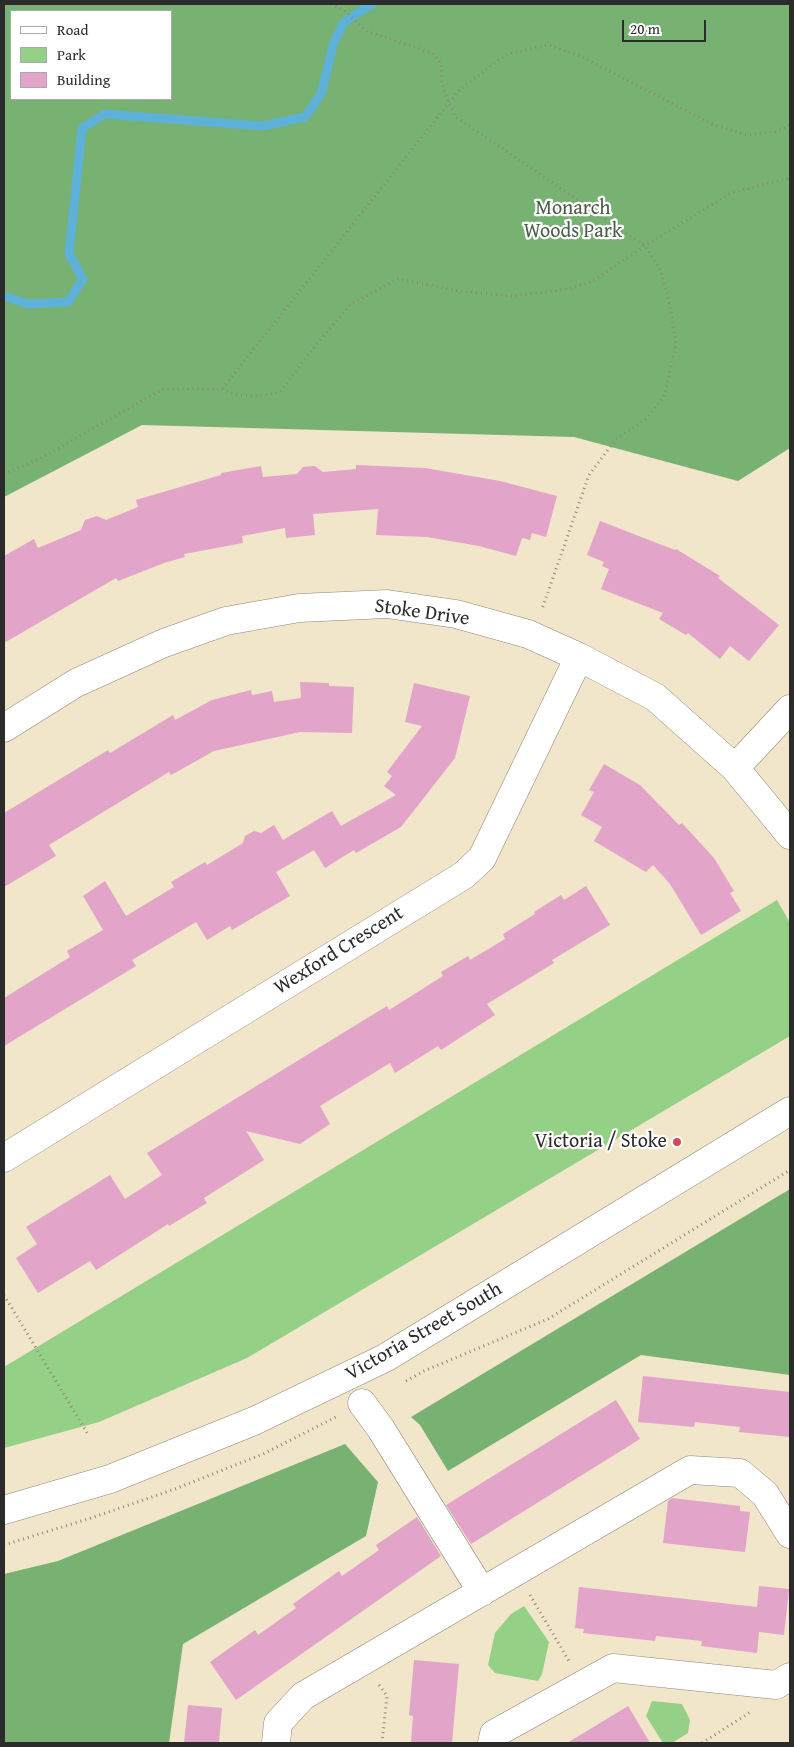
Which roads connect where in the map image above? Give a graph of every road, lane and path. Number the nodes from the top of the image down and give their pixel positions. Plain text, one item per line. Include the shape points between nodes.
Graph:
1 (331, 4) edge
2 (448, 103) junction
3 (790, 125) edge
4 (790, 178) edge
5 (645, 246) junction
6 (222, 389) junction
7 (4, 474) edge
8 (540, 617) dead end
9 (579, 657) junction
10 (790, 709) edge
11 (4, 728) edge
12 (736, 768) junction
13 (790, 835) edge
14 (790, 1112) edge
15 (4, 1158) edge
16 (4, 1294) edge
17 (362, 1403) dead end
18 (89, 1436) dead end
19 (4, 1510) edge
20 (790, 1534) edge
21 (516, 1572) junction
22 (482, 1592) junction
23 (362, 1662) junction
24 (783, 1681) edge
25 (578, 1687) junction
26 (276, 1743) edge
27 (382, 1743) edge
28 (492, 1743) edge
29 (702, 1743) edge

1 - 2 path via 345,11 366,31 432,53 440,59 442,86
2 - 3 path via 505,55 548,45 580,56 712,124 737,133 775,132
2 - 5 path via 456,117
2 - 6 path
4 - 5 path via 731,193
5 - 6 path via 589,283 562,290 512,296 458,291 398,279 351,304 280,392 259,397 237,396
5 - 8 path via 661,271 676,344 664,397 645,420 616,438 589,475
6 - 7 path via 163,389 41,458
9 - 11 street, Stoke Drive via 528,634 456,614 387,604 299,608 226,621 164,643 76,683
9 - 12 street, Stoke Drive via 655,698
9 - 15 street, Wexford Crescent via 482,858 464,875
10 - 12 street
12 - 13 street, Stoke Drive
14 - 19 street, Victoria Street South via 385,1358 254,1421 110,1479
16 - 18 path
17 - 22 street
20 - 21 street via 765,1494 740,1473 690,1470
21 - 22 street
21 - 25 path via 573,1668
22 - 23 street
23 - 26 street via 303,1696 278,1723
23 - 27 path via 387,1696
24 - 25 street via 613,1668
24 - 29 path via 764,1704
25 - 28 street via 494,1734

